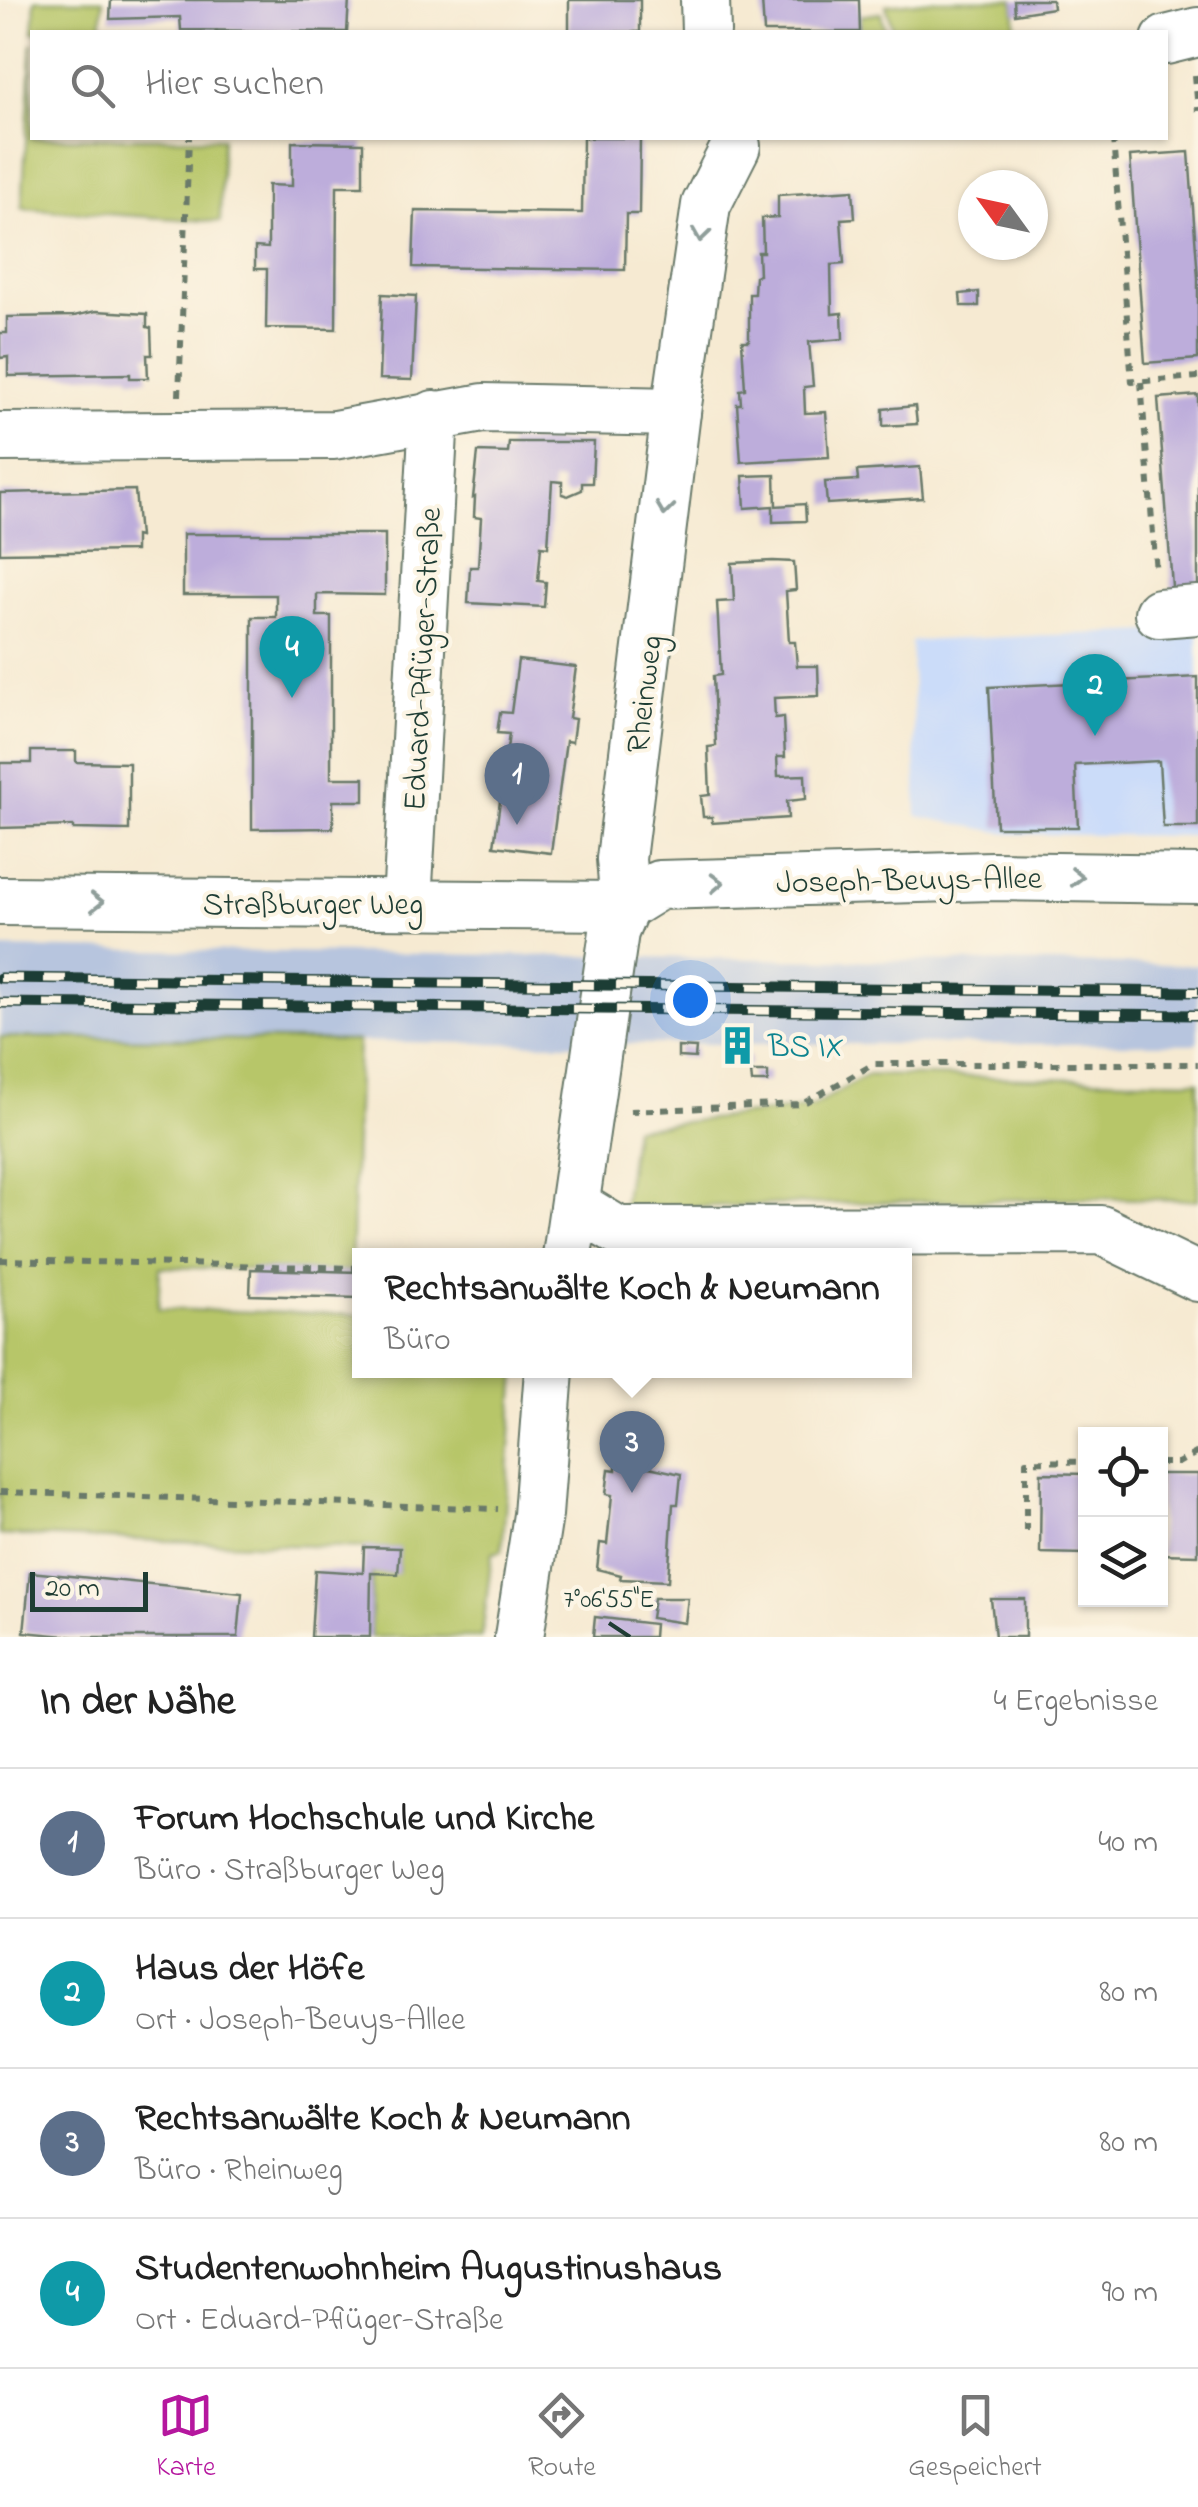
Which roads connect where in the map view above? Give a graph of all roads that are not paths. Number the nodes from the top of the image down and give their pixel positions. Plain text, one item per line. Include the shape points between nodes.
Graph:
1 (705, 0) edge
2 (706, 30) edge
3 (1198, 32) edge
4 (1168, 40) edge
5 (746, 140) edge
6 (676, 412) junction
7 (434, 415) junction
8 (0, 437) edge
9 (1198, 878) edge
10 (0, 901) edge
11 (407, 903) junction
12 (626, 906) junction
13 (575, 1205) junction
14 (568, 1248) edge
15 (1198, 1277) edge
16 (548, 1378) edge
17 (519, 1637) edge

1 - 2 street
3 - 4 street
5 -> 6 street, Rheinweg via 706,205
6 - 7 street via 483,408
6 -> 12 street, Rheinweg via 622,859
7 - 8 street via 334,435
7 - 11 street, Eduard-Pflüger-Straße
12 -> 9 street, Joseph-Beuys-Allee via 659,884
10 -> 11 street, Straßburger Weg
11 - 12 street, Straßburger Weg
12 - 13 street, Rheinweg via 614,932
13 - 14 street, Rheinweg
13 - 15 street via 618,1231 1101,1230
16 - 17 street via 538,1515

